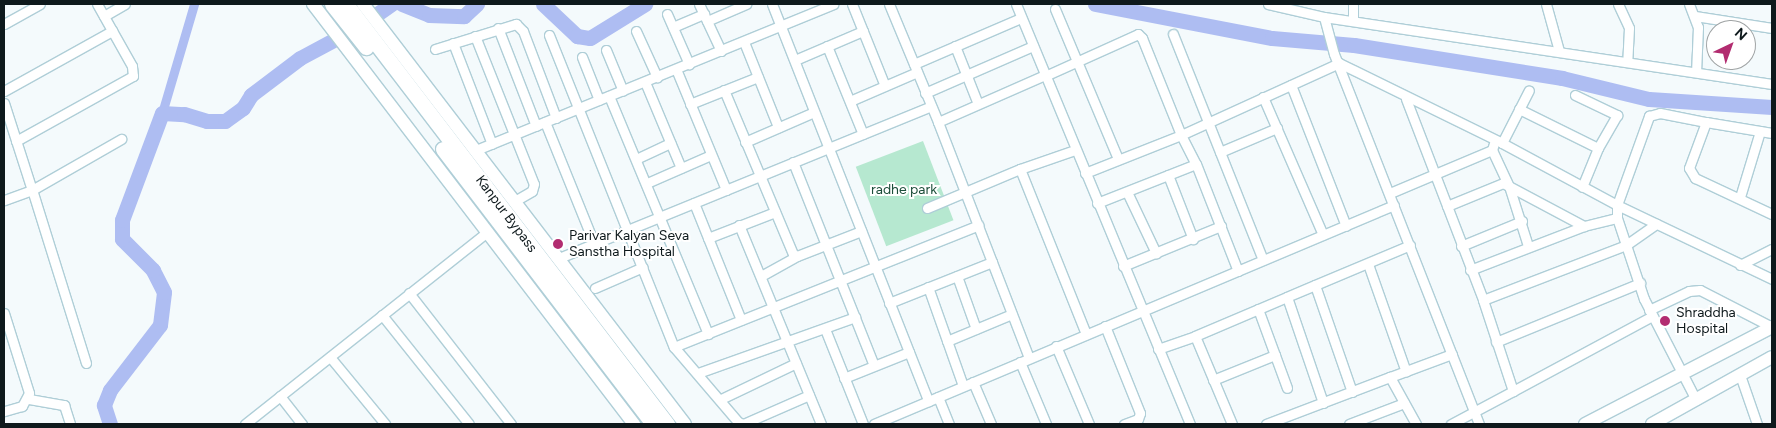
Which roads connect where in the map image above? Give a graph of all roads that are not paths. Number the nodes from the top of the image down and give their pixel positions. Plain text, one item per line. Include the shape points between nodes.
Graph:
1 (40, 4) edge
2 (97, 4) edge
3 (125, 4) edge
4 (313, 4) edge
5 (332, 4) edge
6 (346, 4) edge
7 (699, 4) edge
8 (746, 4) edge
9 (772, 4) edge
10 (852, 4) edge
11 (889, 4) edge
12 (1016, 4) edge
13 (1268, 4) edge
14 (1353, 4) edge
15 (1546, 4) edge
16 (1618, 4) edge
17 (1689, 4) edge
18 (829, 5) edge
19 (365, 6) edge
20 (1289, 6) edge
21 (1055, 8) dead end
22 (667, 14) dead end
23 (104, 16) junction
24 (1695, 16) junction
25 (706, 17) junction
26 (1324, 17) junction
27 (1021, 18) junction
28 (1352, 21) junction
29 (4, 24) edge
30 (673, 27) junction
31 (781, 27) junction
32 (498, 28) junction
33 (1772, 28) edge
34 (112, 31) junction
35 (863, 31) junction
36 (636, 32) dead end
37 (1173, 34) dead end
38 (549, 35) dead end
39 (475, 36) junction
40 (744, 42) junction
41 (453, 43) junction
42 (827, 46) junction
43 (955, 46) junction
44 (1033, 46) junction
45 (435, 49) dead end
46 (606, 50) dead end
47 (721, 51) junction
48 (1559, 52) junction
49 (582, 57) dead end
50 (795, 60) junction
51 (1077, 61) junction
52 (1627, 61) junction
53 (689, 64) junction
54 (1339, 64) junction
55 (915, 68) junction
56 (676, 69) junction
57 (1696, 72) junction
58 (966, 75) junction
59 (1045, 76) junction
60 (656, 77) junction
61 (758, 77) junction
62 (645, 82) junction
63 (1772, 84) edge
64 (1291, 85) junction
65 (885, 86) junction
66 (4, 90) edge
67 (724, 90) junction
68 (1529, 90) dead end
69 (623, 91) junction
70 (925, 92) junction
71 (1575, 95) dead end
72 (609, 96) junction
73 (1263, 97) junction
74 (1406, 99) junction
75 (599, 100) junction
76 (850, 101) junction
77 (4, 103) edge
78 (690, 104) junction
79 (978, 104) junction
80 (931, 106) junction
81 (578, 109) junction
82 (1519, 109) junction
83 (814, 112) junction
84 (556, 118) junction
85 (545, 122) junction
86 (938, 122) junction
87 (1208, 122) junction
88 (1706, 122) junction
89 (536, 126) junction
90 (778, 127) junction
91 (1277, 128) junction
92 (1760, 131) junction
93 (1772, 133) edge
94 (863, 134) junction
95 (514, 135) junction
96 (1181, 135) junction
97 (121, 139) dead end
98 (16, 141) junction
99 (745, 142) junction
100 (670, 143) junction
101 (492, 144) junction
102 (1496, 144) junction
103 (828, 148) junction
104 (1598, 148) junction
105 (476, 150) junction
106 (1075, 150) junction
107 (1220, 152) junction
108 (711, 155) junction
109 (636, 158) junction
110 (1118, 159) junction
111 (793, 162) junction
112 (1196, 164) junction
113 (681, 168) junction
114 (1020, 169) junction
115 (1085, 173) junction
116 (1168, 175) junction
117 (760, 176) junction
118 (1436, 176) junction
119 (647, 183) junction
120 (1509, 186) junction
121 (1582, 187) junction
122 (32, 190) junction
123 (726, 190) junction
124 (966, 192) junction
125 (1127, 192) junction
126 (1390, 193) junction
127 (1740, 197) junction
128 (4, 200) edge
129 (515, 201) junction
130 (694, 203) junction
131 (1097, 203) junction
132 (1617, 205) junction
133 (1768, 205) edge
134 (1394, 206) junction
135 (1446, 206) junction
136 (926, 208) dead end
137 (775, 212) junction
138 (1772, 214) edge
139 (661, 216) junction
140 (1617, 218) junction
141 (1522, 221) junction
142 (1656, 224) junction
143 (740, 225) junction
144 (979, 226) junction
145 (1221, 226) junction
146 (1346, 226) junction
147 (1584, 226) junction
148 (628, 229) junction
149 (861, 231) junction
150 (487, 232) junction
151 (1323, 235) junction
152 (708, 238) junction
153 (1193, 239) junction
154 (594, 243) junction
155 (827, 244) junction
156 (1626, 244) junction
157 (1410, 245) junction
158 (1461, 246) junction
159 (1528, 246) junction
160 (1772, 249) edge
161 (1156, 253) junction
162 (797, 256) junction
163 (558, 258) junction
164 (1262, 260) junction
165 (992, 262) junction
166 (1368, 264) junction
167 (1740, 265) junction
168 (1123, 266) junction
169 (643, 267) junction
170 (876, 268) junction
171 (1470, 270) junction
172 (1238, 271) junction
173 (760, 276) junction
174 (957, 276) junction
175 (1772, 279) edge
176 (842, 281) junction
177 (1640, 284) junction
178 (1315, 285) junction
179 (928, 287) junction
180 (595, 288) dead end
181 (409, 294) junction
182 (1287, 297) junction
183 (1482, 300) junction
184 (889, 303) junction
185 (773, 308) junction
186 (1258, 309) junction
187 (1141, 311) junction
188 (4, 313) edge
189 (1650, 313) junction
190 (1012, 314) junction
191 (382, 316) junction
192 (855, 317) junction
193 (741, 320) junction
194 (1105, 326) junction
195 (1772, 327) edge
196 (825, 329) junction
197 (976, 329) junction
198 (708, 334) junction
199 (1086, 334) junction
200 (1195, 336) junction
201 (786, 340) junction
202 (947, 340) junction
203 (1496, 342) junction
204 (1056, 346) junction
205 (674, 347) junction
206 (1158, 349) junction
207 (909, 352) junction
208 (1275, 354) junction
209 (1452, 354) junction
210 (330, 356) junction
211 (1772, 357) edge
212 (1029, 358) junction
213 (1020, 362) junction
214 (86, 364) dead end
215 (796, 364) junction
216 (874, 366) junction
217 (1406, 372) junction
218 (698, 373) junction
219 (1682, 374) junction
220 (1740, 375) junction
221 (1390, 377) junction
222 (844, 378) junction
223 (1213, 380) junction
224 (973, 382) junction
225 (963, 386) junction
226 (1287, 388) dead end
227 (1513, 390) junction
228 (1352, 392) junction
229 (809, 395) junction
230 (280, 396) junction
231 (938, 397) junction
232 (29, 399) junction
233 (720, 399) junction
234 (1696, 400) junction
235 (928, 401) junction
236 (1323, 403) junction
237 (1404, 403) junction
238 (4, 411) edge
239 (1474, 412) junction
240 (888, 421) edge
241 (70, 424) edge
242 (245, 424) edge
243 (302, 424) edge
244 (385, 424) edge
245 (469, 424) edge
246 (512, 424) edge
247 (634, 424) edge
248 (653, 424) edge
249 (667, 424) edge
250 (685, 424) edge
251 (820, 424) edge
252 (863, 424) edge
253 (874, 424) edge
254 (949, 424) edge
255 (991, 424) edge
256 (1046, 424) edge
257 (1089, 424) edge
258 (1128, 424) edge
259 (1190, 424) edge
260 (1232, 424) edge
261 (1266, 424) edge
262 (1349, 424) edge
263 (1416, 424) edge
264 (1451, 424) edge
265 (1479, 424) edge
266 (1585, 424) edge
267 (1652, 424) edge
268 (1757, 424) edge

1 - 29 street
2 - 23 street
3 - 23 street
4 - 150 main road
5 - 248 highway, Kanpur Bypass
6 - 249 highway, Kanpur Bypass
7 - 25 street
8 - 25 street
9 - 31 street
10 - 35 street
11 - 55 street
12 - 27 street
13 - 20 street
14 - 28 street
15 - 48 street
16 - 52 street via 1628,28
17 - 24 street
18 - 31 street
19 - 105 main road
20 - 26 street
21 - 51 street
22 - 30 street
23 - 34 street
24 - 33 street
24 - 57 street via 1700,42
25 - 30 street
25 - 47 street
26 - 28 street
26 - 54 street
27 - 43 street
27 - 44 street
28 - 48 street
30 - 53 street
31 - 40 street
31 - 50 street
32 - 39 street
32 - 84 street via 512,24 524,31
32 - 89 street
34 - 66 street
34 - 98 street via 132,66 133,76
35 - 42 street
35 - 65 street
36 - 60 street
37 - 87 street
38 - 81 street
39 - 41 street
39 - 95 street
40 - 47 street
40 - 61 street
41 - 45 street
41 - 101 street
42 - 50 street
42 - 76 street
43 - 55 street
43 - 58 street
44 - 58 street
44 - 59 street
46 - 69 street
47 - 53 street
48 - 52 street
49 - 75 street
50 - 83 street
51 - 59 street
51 - 96 street via 1135,33 1139,34
51 - 110 street
52 - 57 street
53 - 56 street
54 - 64 street
54 - 74 street
54 - 126 street
55 - 65 street
55 - 70 street
56 - 60 street
56 - 78 street
57 - 63 street
58 - 70 street
58 - 79 street
59 - 79 street
59 - 106 street
60 - 62 street
61 - 67 street
61 - 90 street
62 - 69 street
62 - 100 street
64 - 73 street
64 - 146 street
65 - 76 street
67 - 78 street
67 - 99 street
68 - 82 street
69 - 72 street
70 - 80 street
71 - 104 street via 1616,113
72 - 75 street
72 - 109 street
73 - 87 street
73 - 91 street
74 - 102 street
74 - 118 street
75 - 81 street
76 - 94 street
77 - 98 street
78 - 108 street
79 - 86 street
80 - 86 street
80 - 94 street
81 - 84 street
81 - 148 street
82 - 102 street
82 - 104 street
83 - 90 street
83 - 103 street
84 - 85 street
85 - 89 street
85 - 154 street
86 - 124 street
87 - 96 street
87 - 107 street
88 - 92 street
88 - 127 street via 1690,174
88 - 132 street via 1660,113 1649,116
89 - 95 street
90 - 99 street
91 - 107 street
91 - 151 street
92 - 93 street
92 - 127 street
94 - 103 street
95 - 101 street
95 - 129 street via 534,188
96 - 110 street
96 - 112 street
97 - 122 street
98 - 122 street
99 - 117 street
100 - 109 street
100 - 113 street
101 - 105 street
102 - 118 street
102 - 120 street
102 - 121 street
103 - 111 street
103 - 149 street
104 - 121 street
105 - 129 main road
106 - 114 street
106 - 115 street
107 - 164 street
108 - 113 street
108 - 123 street
109 - 119 street
110 - 115 street
111 - 117 street
111 - 155 street
112 - 116 street
112 - 145 street
113 - 119 street
114 - 124 street
114 - 199 street
115 - 131 street
116 - 125 street
116 - 153 street
117 - 123 street
117 - 137 street
118 - 126 street
118 - 135 street
119 - 139 street
120 - 135 street via 1503,183
120 - 141 street
120 - 147 street
121 - 132 street
122 - 128 street
122 - 214 street
123 - 130 street
124 - 136 street
124 - 144 street
125 - 131 street
125 - 161 street
126 - 134 street
127 - 133 street
129 - 163 main road
130 - 139 street
130 - 152 street
131 - 168 street
132 - 140 street
132 - 142 street
133 - 138 street
134 - 146 street
134 - 157 street
135 - 158 street
137 - 143 street
137 - 162 street
139 - 148 street
139 - 198 street
140 - 147 street
140 - 156 street
141 - 158 street
141 - 159 street
142 - 156 street
142 - 167 street
143 - 152 street
143 - 173 street
144 - 165 street
144 - 170 street
145 - 153 street
145 - 172 street
146 - 151 street
147 - 159 street
148 - 154 street
148 - 169 street
149 - 155 street
149 - 170 street
150 - 181 street
150 - 247 main road
151 - 164 street
152 - 193 street
153 - 161 street
154 - 163 street
155 - 162 street
155 - 176 street
156 - 177 street
156 - 183 street
157 - 166 street
157 - 209 street
158 - 171 street
159 - 171 street
160 - 167 street
161 - 168 street
162 - 173 street
163 - 250 main road
164 - 172 street
165 - 174 street
165 - 190 street
166 - 178 street
166 - 217 street
167 - 175 street
168 - 187 street
169 - 180 street
169 - 205 street
170 - 176 street
170 - 184 street
171 - 183 street
172 - 187 street
173 - 185 street
174 - 179 street
174 - 197 street
176 - 185 street
176 - 192 street
177 - 189 street
177 - 203 street
178 - 182 street
178 - 228 street
179 - 184 street
179 - 202 street
181 - 191 street
181 - 246 street
182 - 186 street
182 - 236 street
183 - 203 street
184 - 207 street
185 - 193 street
185 - 201 street
186 - 200 street
186 - 208 street
187 - 194 street
187 - 206 street
188 - 232 street
189 - 195 street via 1689,291 1700,290
189 - 219 street
189 - 227 street
190 - 197 street
190 - 212 street
191 - 210 street
191 - 245 street
192 - 196 street
192 - 216 street
193 - 198 street
194 - 199 street
194 - 258 street via 1140,414 1138,419
195 - 219 main road
196 - 201 street
196 - 222 street
197 - 202 street
198 - 205 street
199 - 204 street
200 - 206 street
200 - 223 street
201 - 215 street
201 - 218 street
202 - 225 street
203 - 227 street
204 - 212 street
204 - 257 street
205 - 218 street
206 - 259 street
207 - 216 street
207 - 235 street
208 - 223 street
208 - 226 street
209 - 217 street
209 - 239 street
210 - 230 street
210 - 244 street
211 - 220 main road
212 - 213 street
213 - 224 street
213 - 256 street
215 - 229 street
215 - 233 street
216 - 222 street
217 - 221 street
218 - 233 street
219 - 234 street
219 - 266 main road
220 - 234 main road
220 - 268 street
221 - 228 street
221 - 237 street
222 - 252 street
223 - 260 street
224 - 225 street
224 - 255 street
225 - 231 street
227 - 239 street
228 - 236 street
229 - 233 street via 743,424
229 - 251 street
230 - 242 street
230 - 243 street
231 - 235 street
231 - 254 street
232 - 238 street via 22,406
232 - 241 street via 64,405
234 - 267 main road
235 - 240 street
236 - 261 street
237 - 262 street
237 - 263 street
239 - 264 street
239 - 265 street
240 - 253 street

